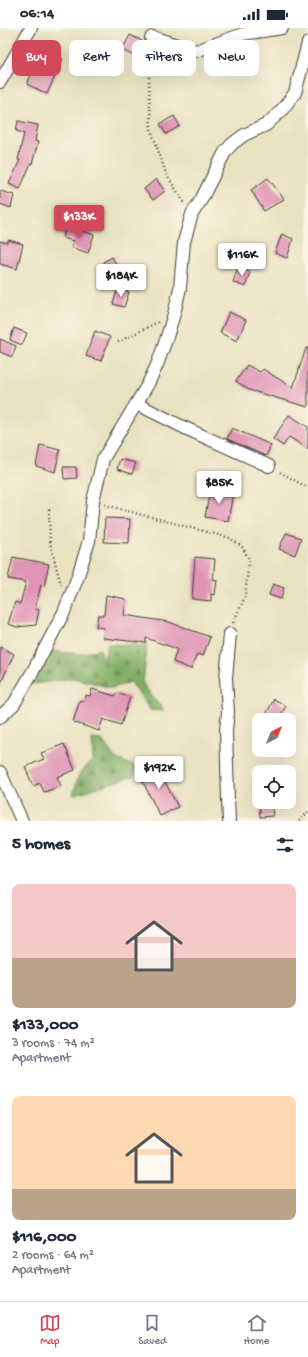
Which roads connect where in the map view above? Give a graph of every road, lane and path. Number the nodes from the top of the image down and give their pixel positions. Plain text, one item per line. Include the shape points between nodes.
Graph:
1 (31, 28) edge
2 (282, 28) edge
3 (151, 38) joint
4 (308, 43) edge
5 (0, 82) edge
6 (192, 214) junction
7 (174, 314) junction
8 (118, 342) dead end
9 (137, 404) junction
10 (269, 466) joint
11 (308, 488) edge
12 (93, 501) junction
13 (49, 509) dead end
14 (62, 586) dead end
15 (230, 634) joint
16 (0, 717) edge
17 (0, 772) edge
18 (308, 812) edge
19 (22, 821) edge
20 (230, 821) edge
21 (299, 821) edge

1 - 5 street
2 - 3 street via 243,34 196,51
3 - 6 path via 150,129 166,174
4 - 6 street via 296,93 266,125 244,134 225,152
6 - 7 street via 184,242 180,288
7 - 8 path
7 - 9 street via 158,365
9 - 10 street
9 - 12 street via 103,458
10 - 11 path
12 - 15 path via 230,538 242,547 249,559 245,597
12 - 16 street via 86,553 64,612 14,704
13 - 14 path via 50,543
15 - 20 street via 226,678 226,730
17 - 19 street
18 - 21 path

